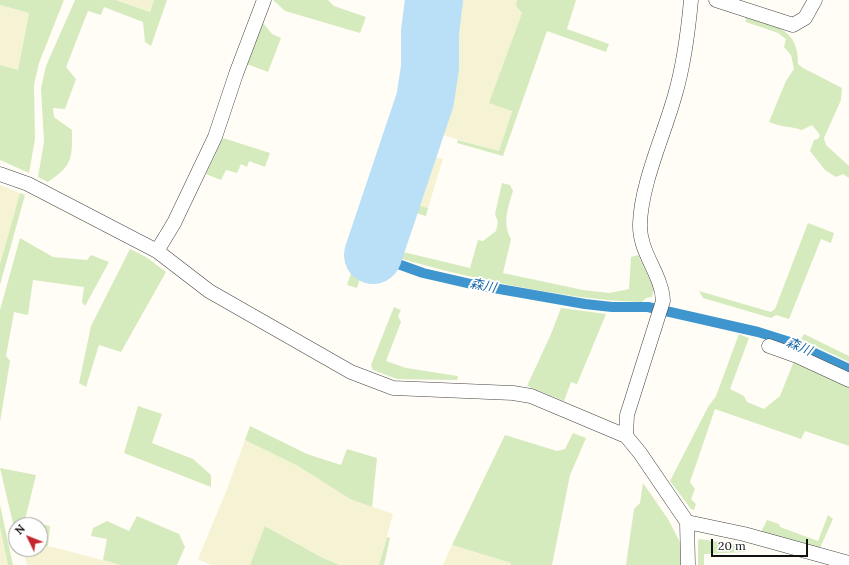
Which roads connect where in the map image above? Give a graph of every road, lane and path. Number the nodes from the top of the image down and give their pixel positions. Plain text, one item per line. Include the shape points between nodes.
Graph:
1 (264, 0) edge
2 (691, 0) edge
3 (716, 0) edge
4 (815, 0) edge
5 (0, 174) edge
6 (157, 251) junction
7 (769, 346) dead end
8 (849, 380) edge
9 (626, 436) junction
10 (687, 522) junction
11 (849, 563) edge
12 (688, 565) edge

1 - 6 lane via 216,137 174,223
2 - 9 lane via 687,47 645,192 640,224 642,244 662,290 663,301 627,415
3 - 4 lane via 793,24 805,18
5 - 6 lane via 28,184
6 - 9 lane via 209,291 351,372 393,388 531,396
7 - 8 lane
9 - 10 lane
10 - 11 lane via 744,534
10 - 12 lane

